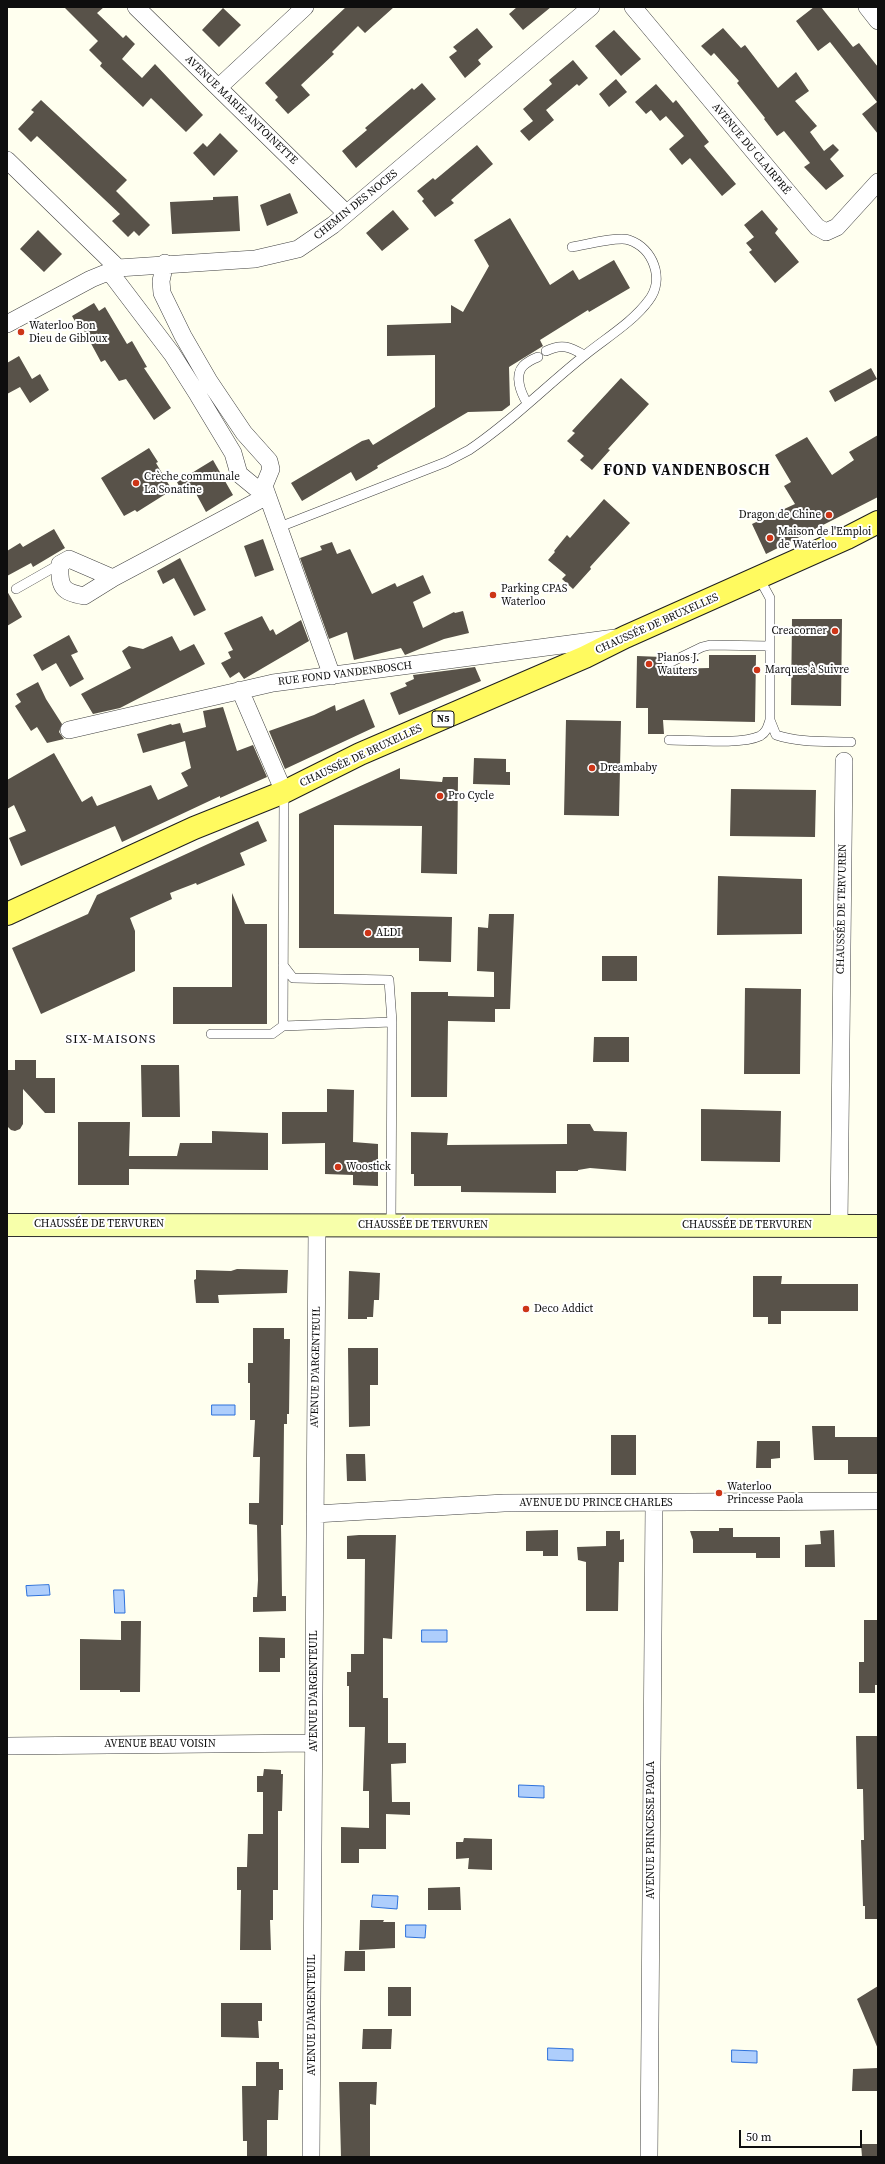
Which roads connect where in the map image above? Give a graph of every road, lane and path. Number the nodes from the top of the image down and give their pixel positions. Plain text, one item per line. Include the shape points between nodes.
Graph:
1 (136, 7) edge
2 (305, 7) edge
3 (591, 7) edge
4 (633, 7) edge
5 (867, 7) edge
6 (878, 21) edge
7 (219, 87) junction
8 (7, 160) edge
9 (878, 182) edge
10 (346, 213) junction
11 (572, 247) dead end
12 (165, 263) junction
13 (113, 269) junction
14 (7, 324) edge
15 (546, 351) dead end
16 (584, 355) junction
17 (538, 357) dead end
18 (527, 403) junction
19 (265, 491) junction
20 (878, 522) edge
21 (277, 528) junction
22 (60, 564) junction
23 (112, 578) junction
24 (759, 578) junction
25 (16, 589) dead end
26 (625, 637) junction
27 (770, 646) junction
28 (669, 663) dead end
29 (332, 676) junction
30 (240, 690) junction
31 (770, 720) junction
32 (69, 730) dead end
33 (669, 740) dead end
34 (851, 742) dead end
35 (844, 761) dead end
36 (284, 792) junction
37 (7, 914) edge
38 (283, 965) junction
39 (392, 1022) junction
40 (284, 1026) junction
41 (211, 1034) dead end
42 (7, 1225) edge
43 (317, 1225) junction
44 (391, 1225) junction
45 (839, 1225) junction
46 (878, 1226) edge
47 (878, 1501) edge
48 (654, 1503) junction
49 (315, 1514) junction
50 (313, 1743) junction
51 (7, 1746) edge
52 (311, 2157) edge
53 (649, 2157) edge

1 - 7 street, AVENUE MARIE-ANTOINETTE
2 - 7 street
3 - 10 street, CHEMIN DES NOCES
4 - 9 street, AVENUE DU CLAIRPRÉ via 817,227 826,232 836,227
5 - 6 street
7 - 10 street, AVENUE MARIE-ANTOINETTE
8 - 13 street
10 - 12 street, CHEMIN DES NOCES via 312,242 298,249 255,259
11 - 16 lane via 618,239 629,240 645,252 656,270 657,280 650,299 615,332
12 - 13 street, CHEMIN DES NOCES
12 - 19 street via 161,281 162,293 183,336 205,375 244,433 269,461 271,469
13 - 14 street, CHEMIN DES NOCES
13 - 19 street via 198,395 233,453 239,474 256,488
15 - 16 lane via 568,346
16 - 18 lane
17 - 18 lane via 523,366 520,372 521,394
18 - 21 lane via 481,442 446,462
19 - 21 street
19 - 23 street
20 - 24 main road, CHAUSSÉE DE BRUXELLES / N5
21 - 29 street
22 - 23 street via 69,559
22 - 23 street via 59,578 62,587 71,594 84,596
22 - 25 lane
24 - 26 main road, CHAUSSÉE DE BRUXELLES / N5
24 - 27 lane via 770,598
26 - 29 street, RUE FOND VANDENBOSCH via 542,646
26 - 36 main road, CHAUSSÉE DE BRUXELLES / N5 via 585,657 360,754
27 - 28 lane via 706,646
27 - 31 lane
29 - 30 street, RUE FOND VANDENBOSCH
30 - 32 street, RUE FOND VANDENBOSCH
30 - 36 street
31 - 33 lane via 767,730 746,740
31 - 34 lane via 776,735 789,739
35 - 45 street, CHAUSSÉE DE TERVUREN
36 - 37 main road, CHAUSSÉE DE BRUXELLES / N5 via 194,828
36 - 38 lane
38 - 39 lane via 293,978 389,980
38 - 40 lane
39 - 40 lane
39 - 44 lane
40 - 41 lane via 272,1034
42 - 43 main road, CHAUSSÉE DE TERVUREN
43 - 44 main road, CHAUSSÉE DE TERVUREN
43 - 49 street, AVENUE D'ARGENTEUIL
44 - 45 main road, CHAUSSÉE DE TERVUREN
45 - 46 main road, CHAUSSÉE DE TERVUREN
47 - 48 street, AVENUE DU PRINCE CHARLES
48 - 49 street, AVENUE DU PRINCE CHARLES via 504,1503
48 - 53 street, AVENUE PRINCESSE PAOLA
49 - 50 street, AVENUE D'ARGENTEUIL
50 - 51 street, AVENUE BEAU VOISIN
50 - 52 street, AVENUE D'ARGENTEUIL

